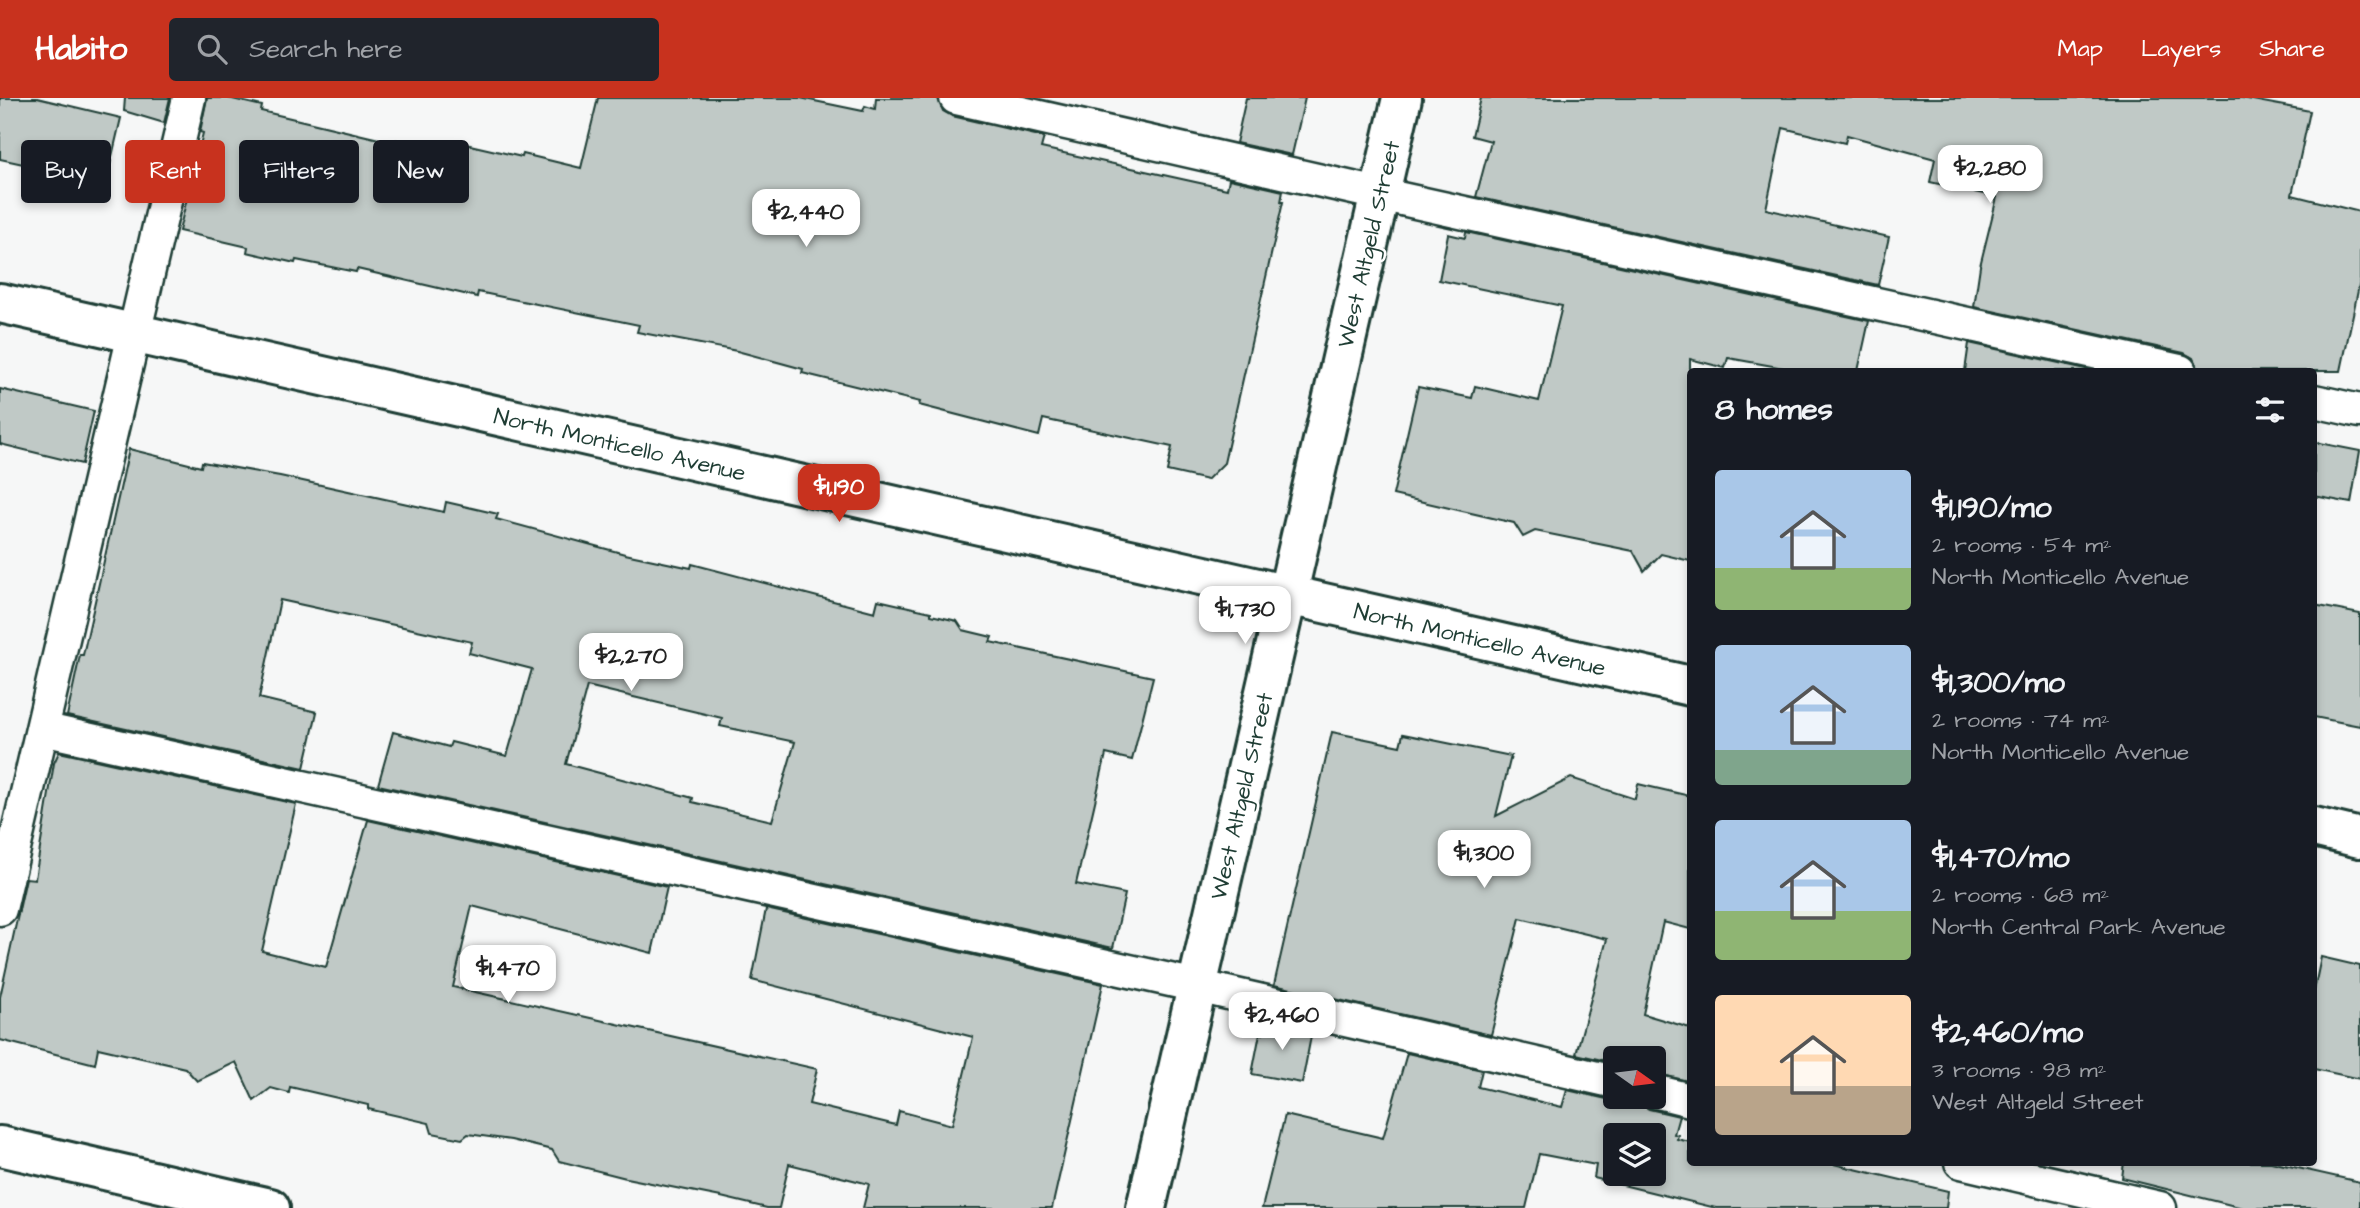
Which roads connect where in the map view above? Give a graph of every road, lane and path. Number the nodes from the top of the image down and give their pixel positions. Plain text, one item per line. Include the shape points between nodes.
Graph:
1 (189, 98) edge
2 (956, 98) edge
3 (1402, 98) edge
4 (1380, 194) junction
5 (0, 303) edge
6 (134, 334) junction
7 (2166, 368) edge
8 (2317, 402) edge
9 (2360, 411) edge
10 (1288, 595) junction
11 (1687, 685) edge
12 (42, 729) junction
13 (2317, 828) edge
14 (2360, 838) edge
15 (0, 909) edge
16 (1197, 986) junction
17 (1603, 1079) edge
18 (1666, 1094) edge
19 (1687, 1099) edge
20 (0, 1146) edge
21 (1978, 1166) edge
22 (270, 1208) edge
23 (1146, 1208) edge
24 (2160, 1208) edge

1 - 6 lane
2 - 4 lane
3 - 4 street, West Altgeld Street
4 - 7 lane
4 - 10 street, West Altgeld Street
5 - 6 street, North Monticello Avenue
6 - 10 street, North Monticello Avenue
6 - 12 lane
8 - 9 lane
10 - 11 street, North Monticello Avenue
10 - 16 street, West Altgeld Street
12 - 15 lane
12 - 16 lane
13 - 14 street
16 - 17 lane
16 - 23 street, West Altgeld Street
18 - 19 lane
20 - 22 street
21 - 24 lane

